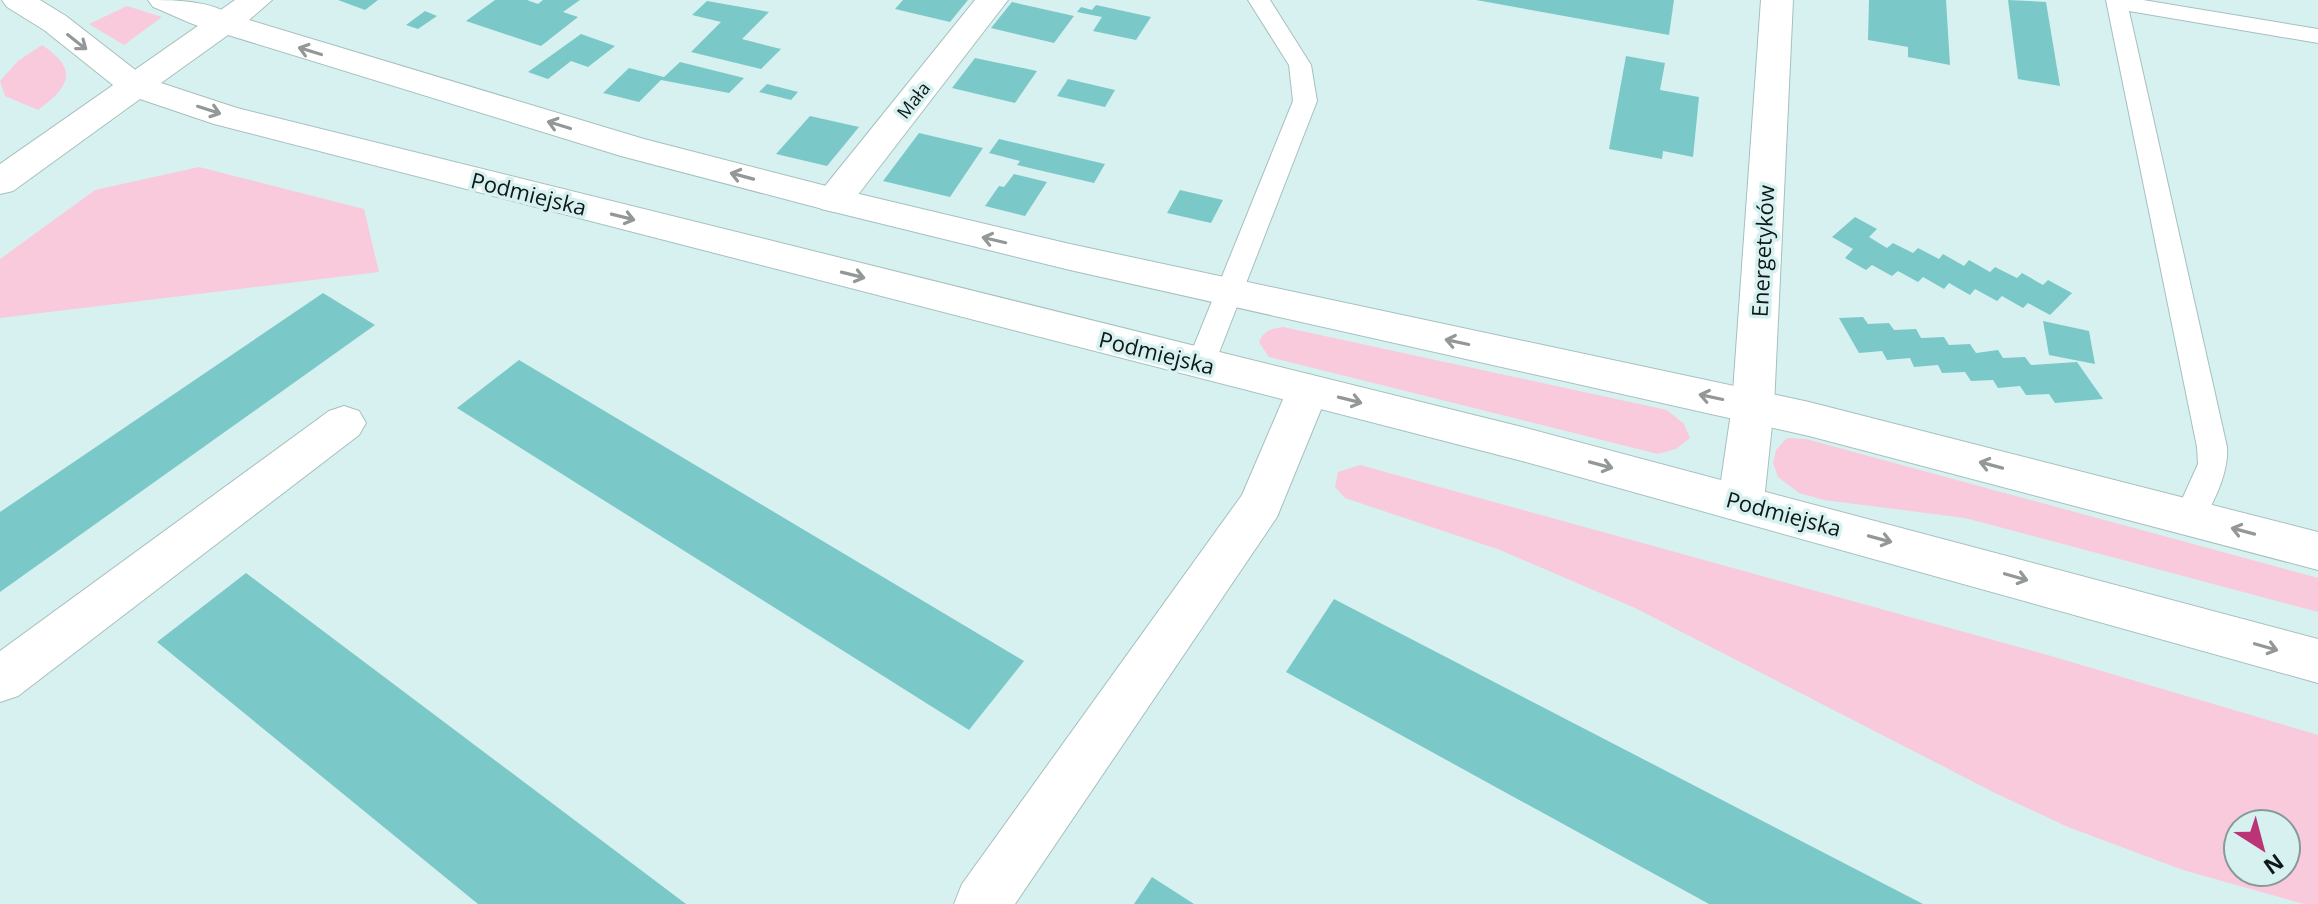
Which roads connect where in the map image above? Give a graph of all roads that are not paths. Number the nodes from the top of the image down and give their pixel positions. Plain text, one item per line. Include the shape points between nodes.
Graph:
1 (18, 0) edge
2 (164, 0) edge
3 (256, 0) edge
4 (992, 0) edge
5 (1259, 0) edge
6 (1777, 0) edge
7 (223, 23) junction
8 (2318, 36) edge
9 (135, 86) junction
10 (0, 182) edge
11 (834, 200) junction
12 (1230, 293) junction
13 (1201, 363) junction
14 (1308, 390) junction
15 (1753, 406) junction
16 (344, 423) dead end
17 (1741, 501) junction
18 (2190, 517) junction
19 (2318, 551) edge
20 (2318, 661) edge
21 (0, 680) edge
22 (982, 904) edge

1 -> 9 main road, Podmiejska
2 - 7 main road
3 - 7 main road
4 - 11 main road, Mała
5 - 12 lane via 1300,65 1305,101
6 - 15 main road, Energetyków
7 - 9 main road
11 -> 7 main road via 634,148
8 - 18 lane via 2116,2 2208,421 2213,464
9 - 10 main road
9 -> 13 main road, Podmiejska via 235,118
12 -> 11 main road
12 - 13 lane
15 -> 12 main road
13 - 14 main road, Podmiejska
14 -> 17 main road, Podmiejska
14 - 22 main road via 1261,504
15 - 17 main road, Energetyków
18 -> 15 main road
16 - 21 main road
17 -> 20 main road, Podmiejska
19 -> 18 main road

